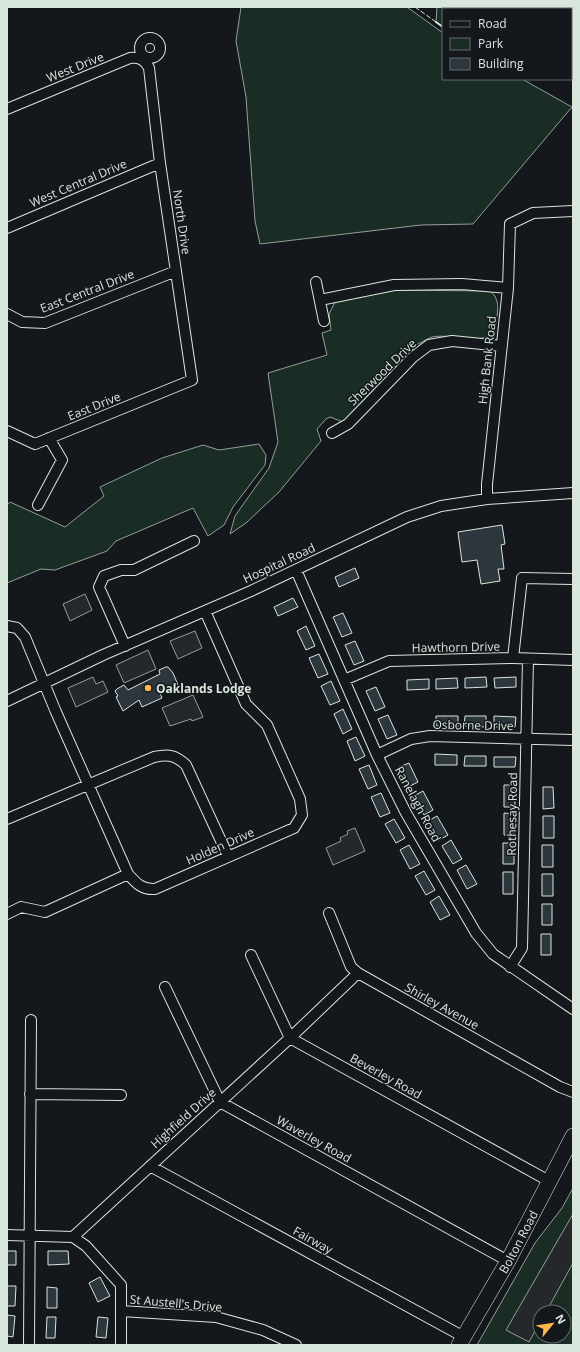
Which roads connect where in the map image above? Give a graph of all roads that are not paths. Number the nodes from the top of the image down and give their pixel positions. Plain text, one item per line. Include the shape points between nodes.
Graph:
1 (149, 68) joint
2 (7, 109) edge
3 (160, 163) junction
4 (573, 211) edge
5 (7, 228) edge
6 (176, 271) junction
7 (316, 282) dead end
8 (508, 288) junction
9 (320, 300) junction
10 (7, 314) edge
11 (324, 321) dead end
12 (502, 346) junction
13 (192, 380) joint
14 (7, 431) edge
15 (332, 433) dead end
16 (49, 438) junction
17 (573, 493) edge
18 (487, 499) junction
19 (38, 505) dead end
20 (194, 542) dead end
21 (296, 570) junction
22 (573, 578) edge
23 (205, 611) junction
24 (7, 626) edge
25 (125, 646) junction
26 (513, 658) junction
27 (528, 659) junction
28 (573, 660) edge
29 (344, 680) junction
30 (45, 683) junction
31 (7, 701) edge
32 (527, 738) junction
33 (573, 740) edge
34 (377, 755) junction
35 (88, 784) junction
36 (7, 819) edge
37 (228, 856) junction
38 (128, 874) junction
39 (329, 913) dead end
40 (7, 914) edge
41 (251, 955) dead end
42 (510, 967) junction
43 (358, 973) junction
44 (165, 987) dead end
45 (573, 1009) edge
46 (31, 1020) dead end
47 (290, 1038) junction
48 (573, 1092) edge
49 (30, 1094) junction
50 (121, 1095) dead end
51 (220, 1102) junction
52 (573, 1136) edge
53 (150, 1166) junction
54 (549, 1181) junction
55 (7, 1235) edge
56 (29, 1236) junction
57 (73, 1237) junction
58 (508, 1261) junction
59 (121, 1311) junction
60 (461, 1341) edge
61 (29, 1345) edge
62 (121, 1345) edge
63 (296, 1345) edge

1 - 2 street, West Drive via 143,58 130,58
1 - 3 street, North Drive
3 - 5 street, West Central Drive
3 - 6 street, North Drive
4 - 8 street, High Bank Road via 533,213 510,224
6 - 10 street, East Central Drive via 44,323 22,322
6 - 13 street, North Drive
7 - 9 street
8 - 9 street via 462,284 394,285
8 - 12 street, High Bank Road
9 - 11 street
12 - 15 street, Sherwood Drive via 452,341 429,345 413,357 348,424
12 - 18 street, High Bank Road
13 - 16 street, East Drive
14 - 16 street, East Drive via 34,444
16 - 19 street via 62,460
17 - 18 street, Hospital Road
18 - 21 street, Hospital Road via 441,506 407,517
20 - 25 street via 134,570 122,570 104,576 99,587
21 - 23 street, Hospital Road
21 - 29 street, Ranelagh Road
22 - 26 street via 522,578
23 - 25 street, Hospital Road
23 - 37 street, Holden Drive via 246,704 267,725 302,807 301,817 294,828
24 - 30 street, Holden Drive via 17,628 25,637
25 - 30 street, Hospital Road
26 - 27 street, Hawthorn Drive
26 - 29 street, Hawthorn Drive via 389,661
27 - 28 street, Hawthorn Drive
27 - 32 street, Rothesay Road
29 - 34 street, Ranelagh Road
30 - 31 street, Hospital Road
30 - 35 street, Holden Drive
32 - 33 street, Osborne Drive
32 - 34 street, Osborne Drive via 430,736 411,739
32 - 42 street, Rothesay Road via 522,948
34 - 42 street, Ranelagh Road via 406,813 476,933 493,954
35 - 36 street
35 - 37 street via 154,757 166,754 176,756 186,765
35 - 38 street, Holden Drive
37 - 38 street, Holden Drive via 155,888 140,886
38 - 40 street via 45,912 21,907
39 - 43 street, Shirley Avenue via 351,967
41 - 47 street
42 - 45 street, Ranelagh Road
43 - 47 street, Highfield Drive
43 - 48 street, Shirley Avenue
44 - 51 street
46 - 49 street
47 - 51 street, Highfield Drive
47 - 54 street, Beverley Road
49 - 50 street
49 - 56 street
51 - 53 street, Highfield Drive
51 - 58 street, Waverley Road
52 - 54 main road, Bolton Road
53 - 57 street, Highfield Drive
53 - 60 street, Fairway
54 - 58 main road, Bolton Road
55 - 56 street
56 - 57 street
56 - 61 street
57 - 59 street via 86,1246 121,1284
58 - 60 main road, Bolton Road
59 - 62 street
59 - 63 street, St Austell's Drive via 216,1317 262,1330

